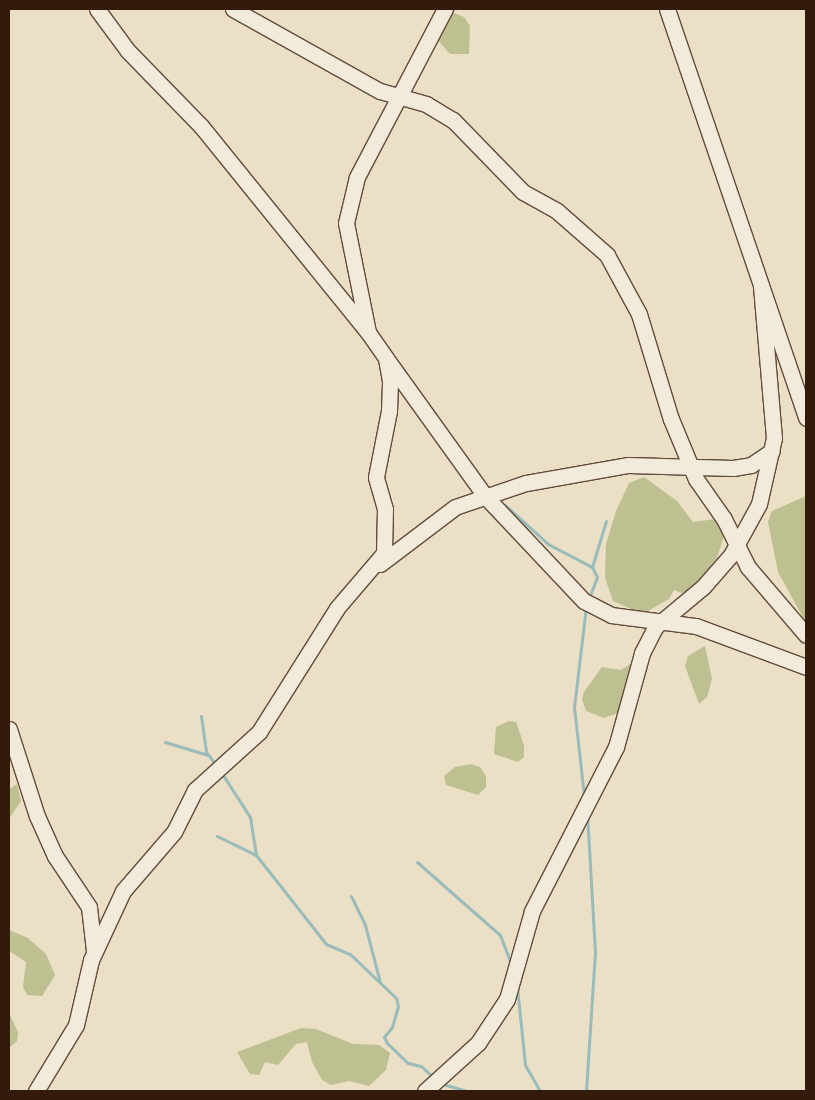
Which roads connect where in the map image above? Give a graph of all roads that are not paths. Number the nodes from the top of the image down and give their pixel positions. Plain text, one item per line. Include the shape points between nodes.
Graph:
1 (97, 9) edge
2 (233, 9) edge
3 (445, 9) edge
4 (667, 9) edge
5 (398, 96) junction
6 (761, 287) junction
7 (368, 332) junction
8 (386, 358) junction
9 (806, 418) edge
10 (772, 451) junction
11 (690, 466) junction
12 (485, 496) junction
13 (736, 547) junction
14 (374, 568) junction
15 (660, 621) junction
16 (806, 635) edge
17 (806, 667) edge
18 (9, 730) edge
19 (94, 953) junction
20 (36, 1091) edge
21 (425, 1091) edge

1 - 7 street via 128,51 201,126
2 - 5 street via 380,92
3 - 5 street
4 - 6 street
5 - 7 street via 379,141 358,177 346,223
5 - 11 street via 426,104 453,120 523,192 557,211 607,255 639,314
6 - 9 street
6 - 10 street via 773,408
7 - 8 street
8 - 12 street
8 - 14 street via 389,412 376,478 385,509 386,534 384,553
10 - 11 street via 751,465
10 - 13 street via 760,504
11 - 12 street via 628,464 582,470
11 - 13 street via 724,519
12 - 14 street via 454,507
12 - 15 street via 584,601 611,615
13 - 15 street via 703,587
13 - 16 street via 776,602
14 - 19 street via 337,608 259,732 195,790 174,832 123,891
15 - 17 street via 696,626
15 - 21 street via 642,653 616,748 532,911 506,999 478,1044
18 - 19 street via 37,816 55,856 89,907
19 - 20 street via 76,1025

